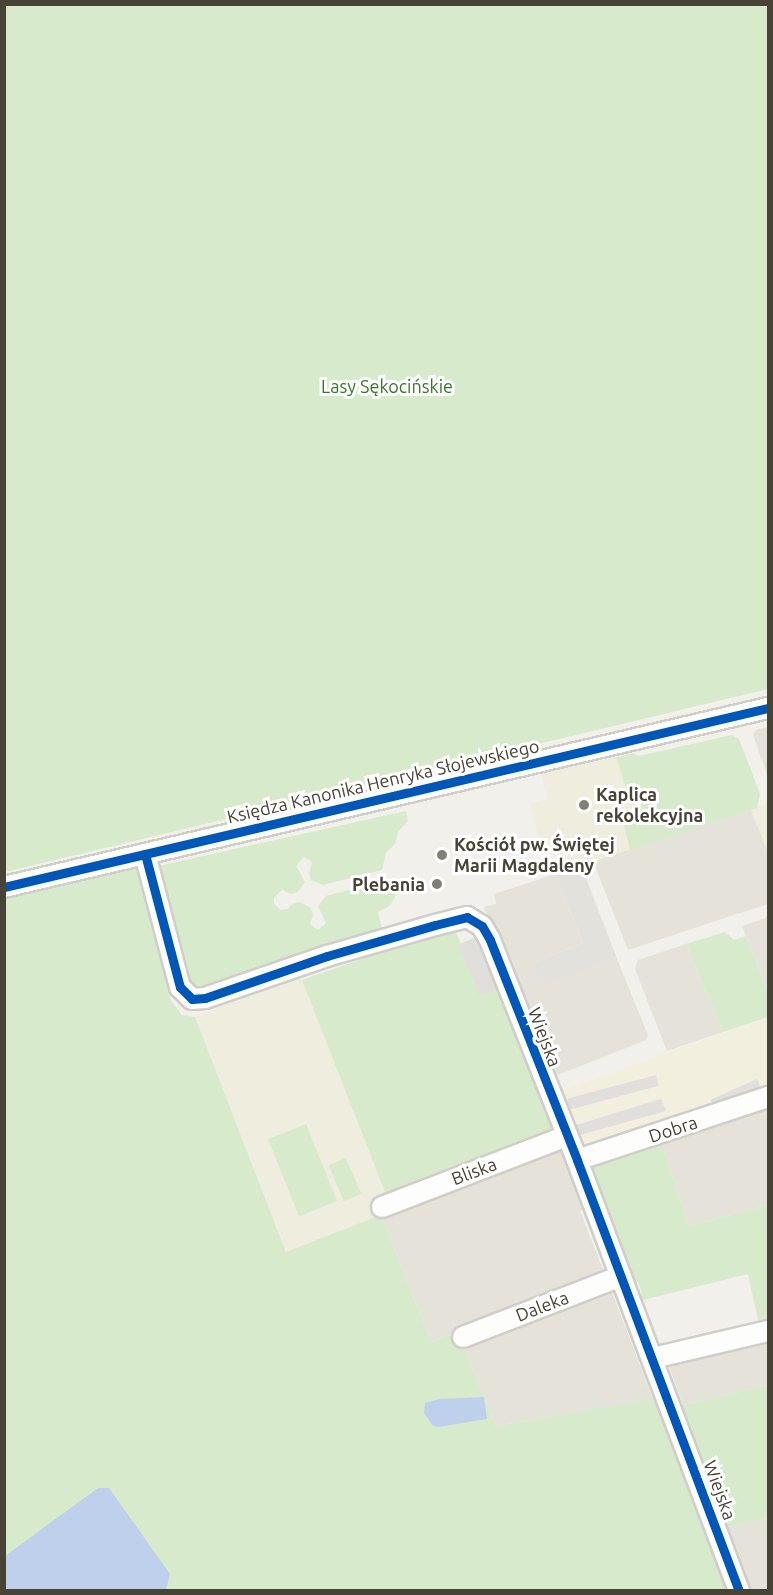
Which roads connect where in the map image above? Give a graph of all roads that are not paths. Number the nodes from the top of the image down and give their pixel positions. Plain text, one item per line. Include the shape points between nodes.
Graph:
1 (768, 708) edge
2 (145, 854) junction
3 (4, 887) edge
4 (768, 1097) edge
5 (567, 1136) junction
6 (577, 1160) junction
7 (382, 1207) dead end
8 (621, 1276) junction
9 (768, 1331) edge
10 (463, 1337) dead end
11 (653, 1358) junction
12 (739, 1590) edge

1 - 2 street, Księdza Kanonika Henryka Słojewskiego
2 - 3 street, Księdza Kanonika Henryka Słojewskiego
2 - 5 street, Wiejska via 180,987 192,999 398,934 467,917 473,919 490,940
4 - 6 street, Dobra
5 - 6 street, Wiejska
5 - 7 street, Bliska
6 - 8 street, Wiejska
8 - 10 street, Daleka
8 - 11 street, Wiejska
9 - 11 street
11 - 12 street, Wiejska

